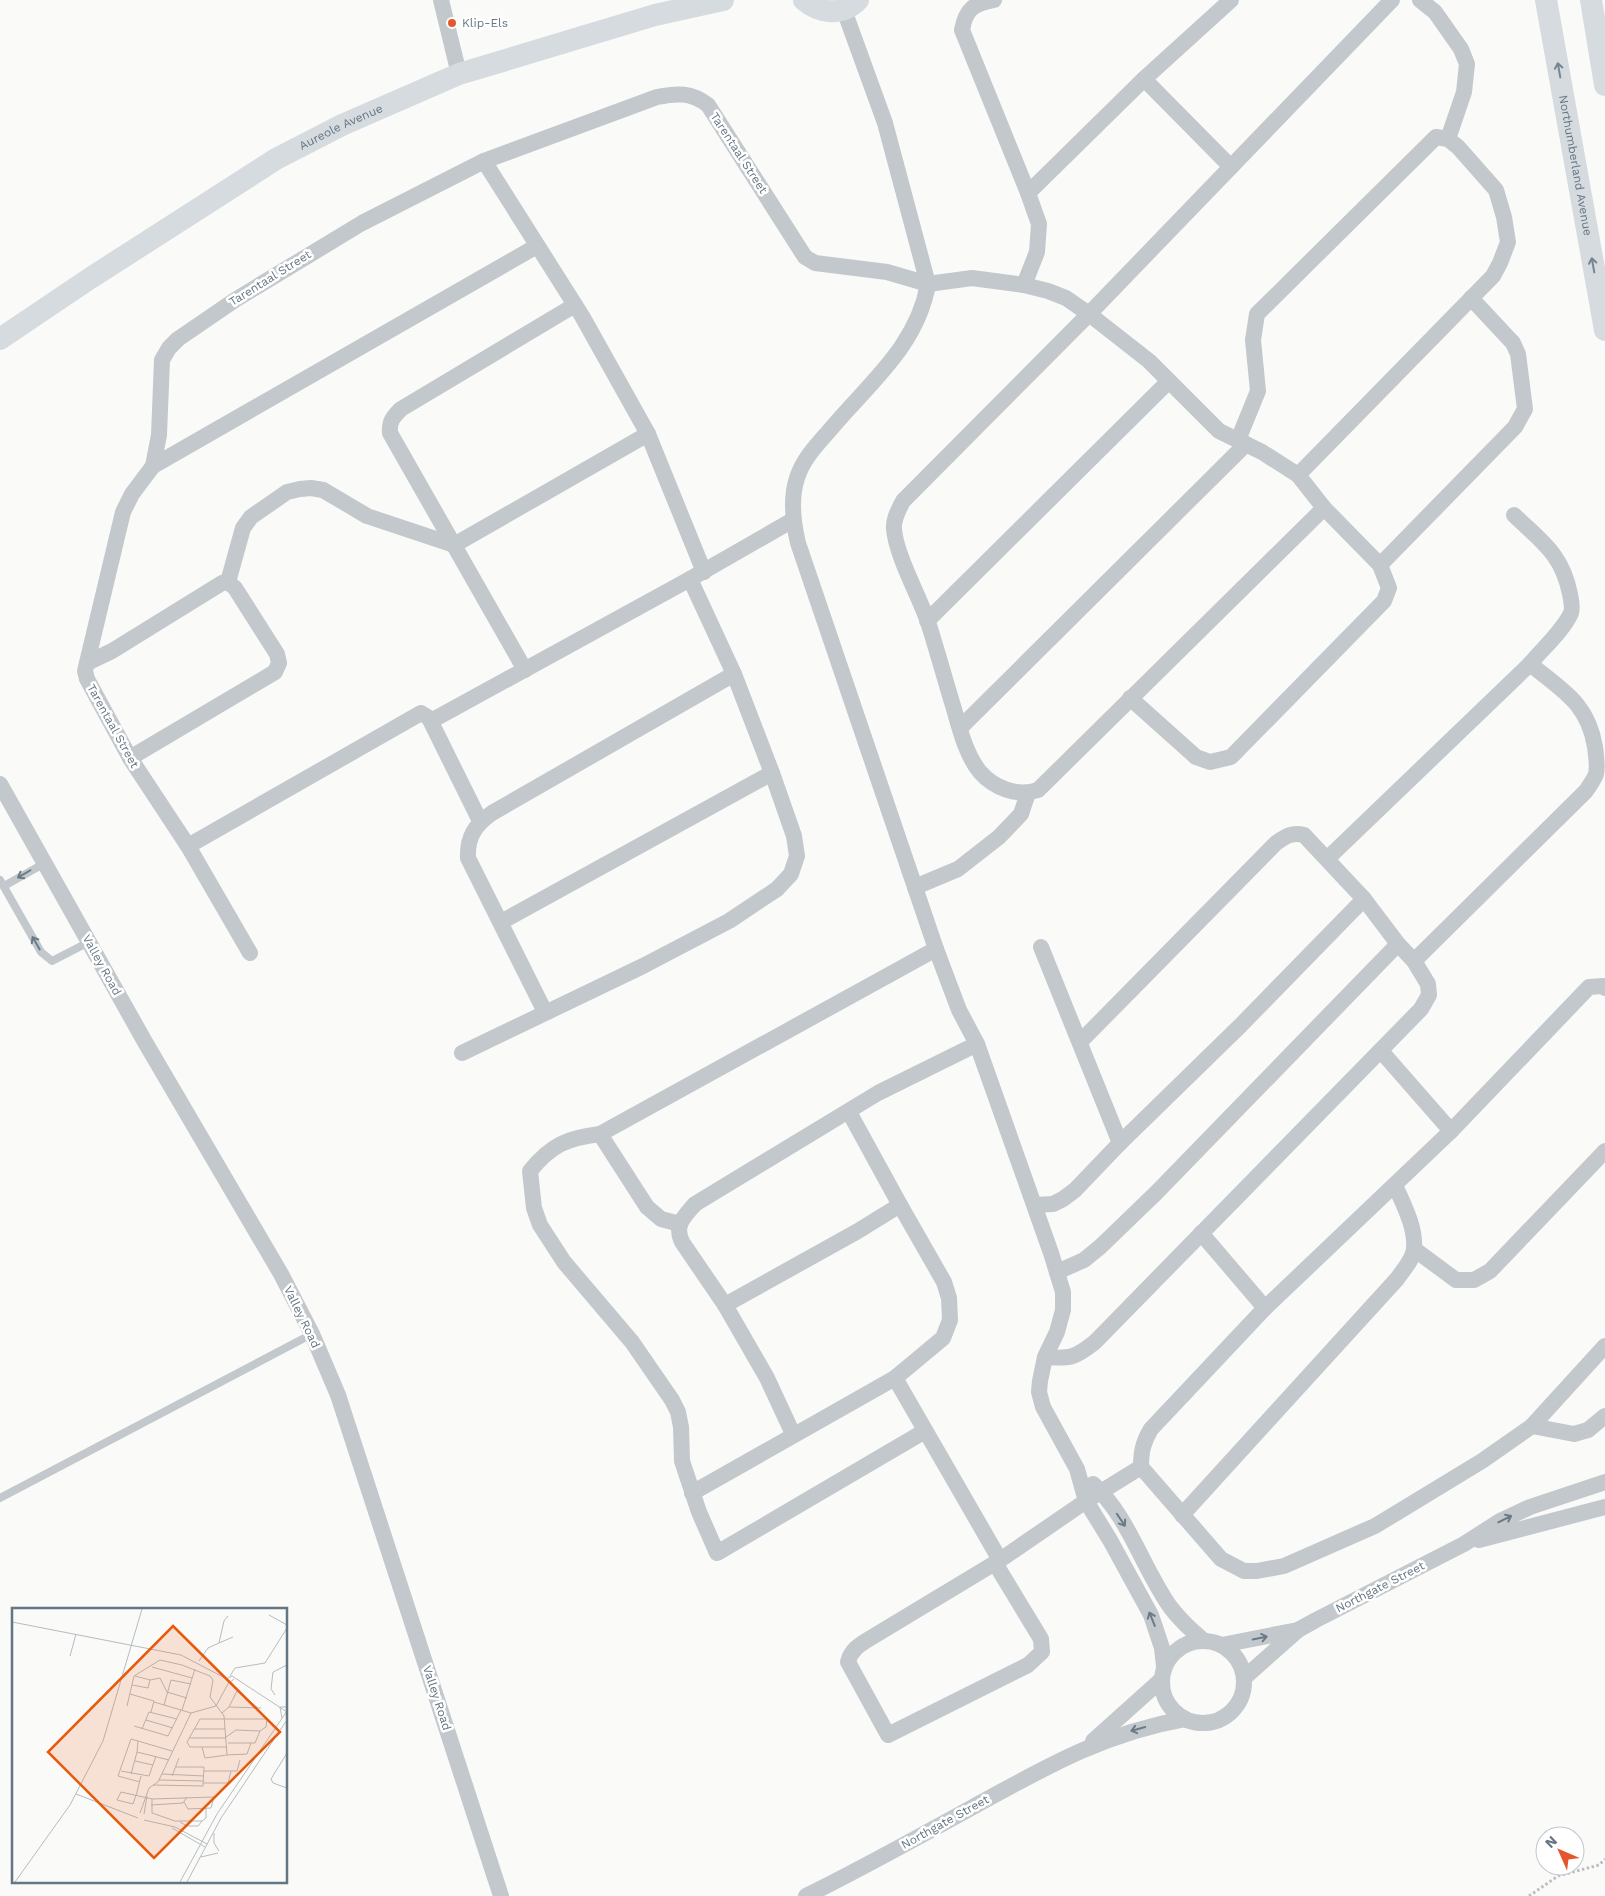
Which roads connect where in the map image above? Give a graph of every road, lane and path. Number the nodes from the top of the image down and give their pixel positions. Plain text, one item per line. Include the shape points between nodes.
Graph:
1 (442, 0) edge
2 (723, 0) edge
3 (804, 0) edge
4 (994, 0) edge
5 (1231, 0) edge
6 (1392, 0) edge
7 (1420, 0) edge
8 (1546, 0) edge
9 (1590, 0) edge
10 (851, 5) edge
11 (459, 74) junction
12 (1144, 79) junction
13 (1605, 85) edge
14 (1448, 139) junction
15 (484, 161) junction
16 (1231, 167) junction
17 (1028, 193) junction
18 (537, 246) junction
19 (928, 284) junction
20 (1024, 285) junction
21 (1471, 298) junction
22 (575, 305) junction
23 (1089, 314) junction
24 (1605, 330) edge
25 (0, 339) edge
26 (1169, 381) junction
27 (648, 434) junction
28 (1242, 442) junction
29 (153, 466) junction
30 (1298, 475) junction
31 (1324, 508) junction
32 (1514, 515) dead end
33 (793, 520) junction
34 (454, 545) junction
35 (1380, 565) junction
36 (697, 575) junction
37 (228, 582) junction
38 (928, 621) junction
39 (87, 663) junction
40 (1530, 664) junction
41 (524, 670) junction
42 (734, 674) junction
43 (1130, 698) junction
44 (431, 722) junction
45 (960, 728) junction
46 (130, 758) junction
47 (772, 773) junction
48 (0, 784) edge
49 (1028, 793) junction
50 (480, 822) junction
51 (188, 846) junction
52 (1327, 859) junction
53 (45, 863) junction
54 (2, 883) edge
55 (916, 887) junction
56 (1364, 899) junction
57 (501, 922) junction
58 (89, 942) junction
59 (1398, 944) junction
60 (1041, 947) dead end
61 (936, 949) junction
62 (250, 953) dead end
63 (1414, 960) junction
64 (1605, 988) edge
65 (545, 1012) junction
66 (1080, 1041) junction
67 (977, 1044) junction
68 (1381, 1051) junction
69 (462, 1053) dead end
70 (849, 1112) junction
71 (1451, 1131) junction
72 (600, 1134) junction
73 (1120, 1143) junction
74 (1605, 1151) edge
75 (1395, 1185) junction
76 (900, 1205) junction
77 (1035, 1205) junction
78 (680, 1224) junction
79 (1201, 1233) junction
80 (1414, 1250) junction
81 (1057, 1272) junction
82 (725, 1305) junction
83 (1265, 1308) junction
84 (312, 1334) junction
85 (1605, 1346) edge
86 (1045, 1357) junction
87 (895, 1378) junction
88 (1605, 1416) edge
89 (1532, 1426) junction
90 (925, 1431) junction
91 (793, 1434) junction
92 (1142, 1467) junction
93 (1076, 1469) junction
94 (1605, 1482) edge
95 (1101, 1492) junction
96 (692, 1493) junction
97 (0, 1498) edge
98 (1086, 1501) junction
99 (1605, 1507) edge
100 (1182, 1515) junction
101 (1464, 1544) junction
102 (998, 1561) junction
103 (1160, 1591) junction
104 (1144, 1600) junction
105 (1298, 1630) junction
106 (1204, 1641) junction
107 (1222, 1645) junction
108 (1163, 1673) junction
109 (1244, 1678) junction
110 (1186, 1720) junction
111 (1083, 1749) junction
112 (1605, 1859) edge
113 (501, 1896) edge
114 (806, 1896) edge
115 (1529, 1896) edge

1 - 11 street
2 - 11 street, Aureole Avenue via 655,15
3 - 10 street via 822,11 833,12
4 - 17 street via 981,2 970,9 962,30
5 - 12 street
6 - 16 street
7 - 14 street via 1434,12 1461,49 1467,64 1464,92
24 -> 8 street, Northumberland Avenue
9 - 13 street
10 - 19 street
11 - 25 street, Aureole Avenue via 276,159
12 - 16 street
12 - 17 street
14 - 21 street via 1496,190 1508,242 1493,276
14 - 28 street via 1436,137 1257,314 1253,340 1258,391
15 - 18 street
15 - 19 street, Tarentaal Street via 657,97 676,93 701,99 708,105 805,257 815,263 887,272
15 - 29 street, Tarentaal Street via 362,223 235,300 168,348 162,360 159,436
16 - 23 street
17 - 20 street via 1038,224 1037,252
18 - 22 street
18 - 29 street
19 - 20 street via 972,278
19 - 33 street via 925,304 896,358 805,460 796,480
20 - 23 street via 1066,298
21 - 30 street
21 - 35 street via 1513,343 1518,354 1525,409 1515,427
22 - 27 street
22 - 34 street via 401,409 392,418 390,433
23 - 26 street via 1149,360
23 - 38 street via 903,500 894,528
26 - 28 street via 1219,431
26 - 38 street
27 - 34 street
27 - 36 street
28 - 30 street
28 - 45 street
29 - 39 street, Tarentaal Street via 123,512
30 - 31 street
31 - 35 street
31 - 43 street
32 - 40 street via 1560,561 1572,602 1571,612
33 - 36 street
33 - 55 street
34 - 37 street via 367,516 323,490 300,489 287,492 251,517 243,528
34 - 41 street
35 - 43 street via 1389,588 1384,601 1231,757 1210,762 1196,757
36 - 41 street
36 - 42 street
37 - 39 street
37 - 46 street via 236,588 277,654 279,663 275,672
38 - 45 street
39 - 46 street, Tarentaal Street via 87,679
40 - 52 street
40 - 63 street via 1584,712 1592,731 1596,774 1586,791
41 - 44 street
42 - 47 street
42 - 50 street
43 - 49 street via 1038,790
44 - 50 street
44 - 51 street via 421,713
45 - 49 street via 979,771 994,785
46 - 51 street, Tarentaal Street
47 - 57 street
47 - 65 street via 794,836 797,856 791,874 778,889 728,921 643,966
48 - 53 street, Valley Road
49 - 55 street via 1021,814 999,837 958,869
50 - 57 street via 470,836 468,858
51 - 62 street, Tarentaal Street
52 - 56 street
52 - 66 street via 1304,835 1288,835 1276,843
53 -> 54 lane
53 - 58 street, Valley Road
58 -> 54 lane via 52,961 47,958
55 - 61 street
56 - 59 street
56 - 73 street via 1241,1026
57 - 65 street
58 - 84 street, Valley Road via 247,1213
59 - 63 street
59 - 81 street via 1100,1247 1084,1260
60 - 66 street
61 - 67 street via 959,1010
61 - 72 street
63 - 68 street via 1428,984 1429,995 1421,1009
64 - 71 street via 1589,987
65 - 69 street
66 - 73 street
67 - 70 street via 878,1093
67 - 77 street
68 - 71 street
68 - 79 street
70 - 76 street
70 - 78 street via 695,1204
71 - 75 street
72 - 78 street via 647,1208 661,1219
72 - 96 street via 579,1137 544,1154 530,1170 534,1208 540,1225 564,1262 632,1342 672,1400 678,1412 682,1461
73 - 77 street via 1064,1199 1053,1204
74 - 80 street via 1490,1271 1474,1280 1456,1280
75 - 80 street via 1408,1213
75 - 83 street
76 - 82 street
76 - 87 street via 944,1282 950,1320 942,1338
77 - 81 street
78 - 82 street via 678,1233 682,1242
79 - 83 street
79 - 86 street via 1087,1348 1066,1359
80 - 100 street via 1397,1279
81 - 86 street via 1063,1292 1063,1310
82 - 91 street via 767,1378
83 - 92 street via 1151,1429 1144,1440
84 - 97 lane
84 - 113 street, Valley Road via 338,1396
85 - 89 street
86 - 93 street via 1039,1392 1043,1407
87 - 90 street
87 - 91 street
88 - 89 street via 1588,1430 1574,1434
89 - 100 street via 1482,1461 1375,1526 1284,1566 1257,1571 1236,1568 1221,1559
90 - 96 street via 717,1552
90 - 102 street
91 - 96 street
92 - 95 street
92 - 100 street
93 - 95 street
93 - 98 street
101 -> 94 street, Northgate Street via 1530,1507
95 - 98 street
95 -> 103 street via 1129,1532
98 - 102 street
98 - 104 street
99 - 101 street, Northgate Street
101 - 105 street, Northgate Street
102 - 102 street via 855,1648 848,1662 888,1735 1028,1665 1042,1652 1041,1639
103 - 104 street
103 - 106 street via 1182,1622
108 -> 104 street via 1158,1632
107 -> 105 street, Northgate Street
105 - 109 street, Northgate Street
106 - 107 street
106 - 108 street via 1183,1646 1172,1654
107 - 109 street via 1241,1665
108 - 110 street via 1163,1694 1169,1706
108 - 111 street, Northgate Street
109 - 110 street via 1243,1692 1229,1714 1204,1724
110 -> 111 street, Northgate Street via 1141,1728
111 - 114 street, Northgate Street
112 - 115 path via 1598,1865 1558,1876

